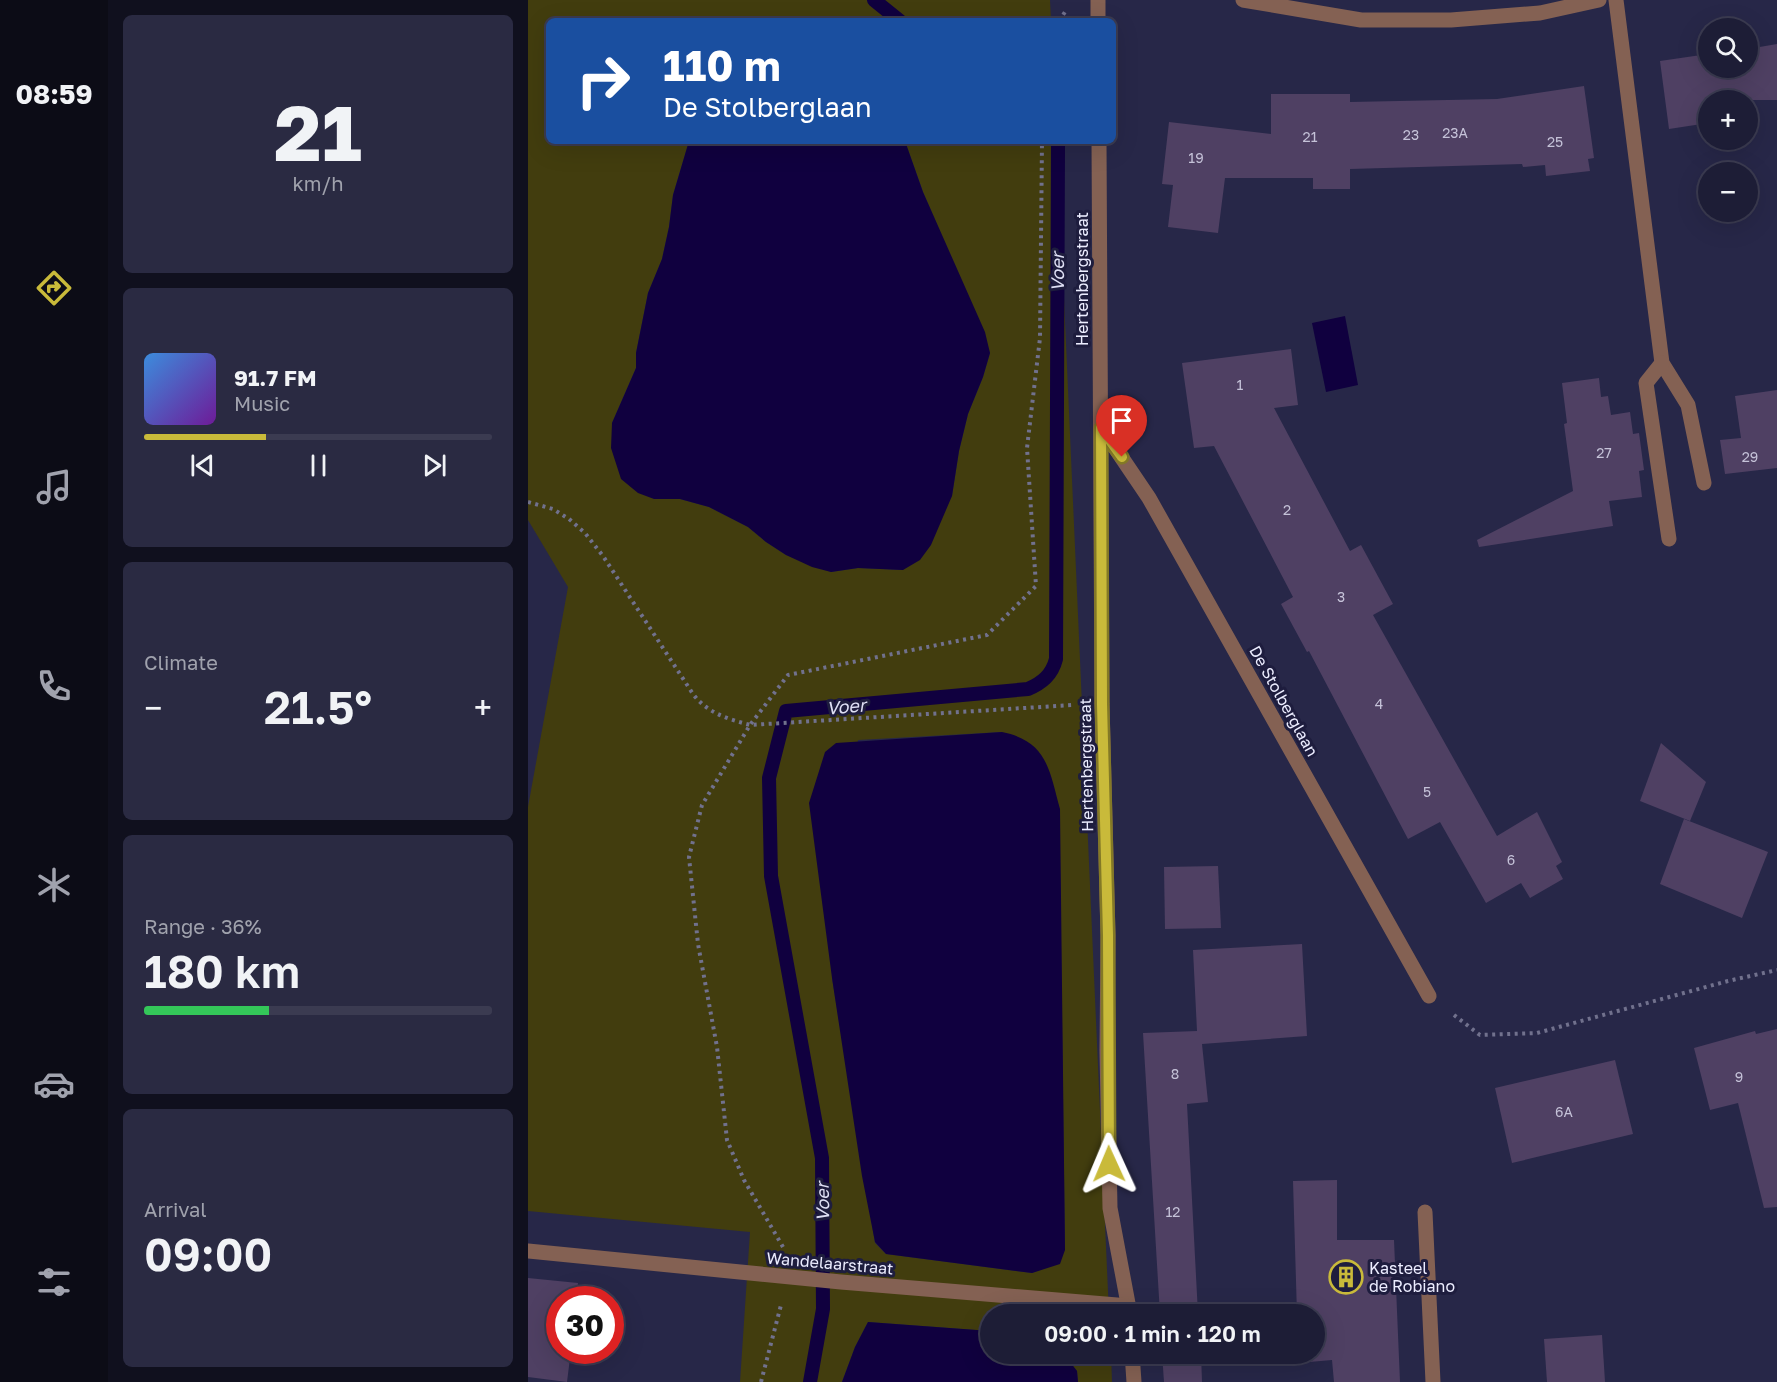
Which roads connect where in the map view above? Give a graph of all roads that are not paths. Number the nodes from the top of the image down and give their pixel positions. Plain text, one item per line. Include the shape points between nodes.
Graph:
1 (1098, 0) edge
2 (1243, 0) edge
3 (1599, 0) edge
4 (1616, 0) edge
5 (1098, 18) edge
6 (1099, 144) edge
7 (1662, 363) junction
8 (1101, 428) junction
9 (1704, 483) dead end
10 (1669, 539) dead end
11 (1429, 996) road end
12 (1425, 1212) dead end
13 (528, 1251) edge
14 (1067, 1304) edge
15 (1128, 1304) edge
16 (1133, 1364) edge
17 (1134, 1382) edge
18 (1433, 1382) edge

1 - 5 street
2 - 3 street via 1361,20 1451,20 1540,14
4 - 7 street
6 - 8 street, Hertenbergstraat
7 - 9 street via 1688,405
7 - 10 street via 1646,383
8 - 11 street, De Stolberglaan via 1149,498
8 - 15 street, Hertenbergstraat via 1110,1209
12 - 18 street
13 - 14 street, Wandelaarstraat
16 - 17 street

